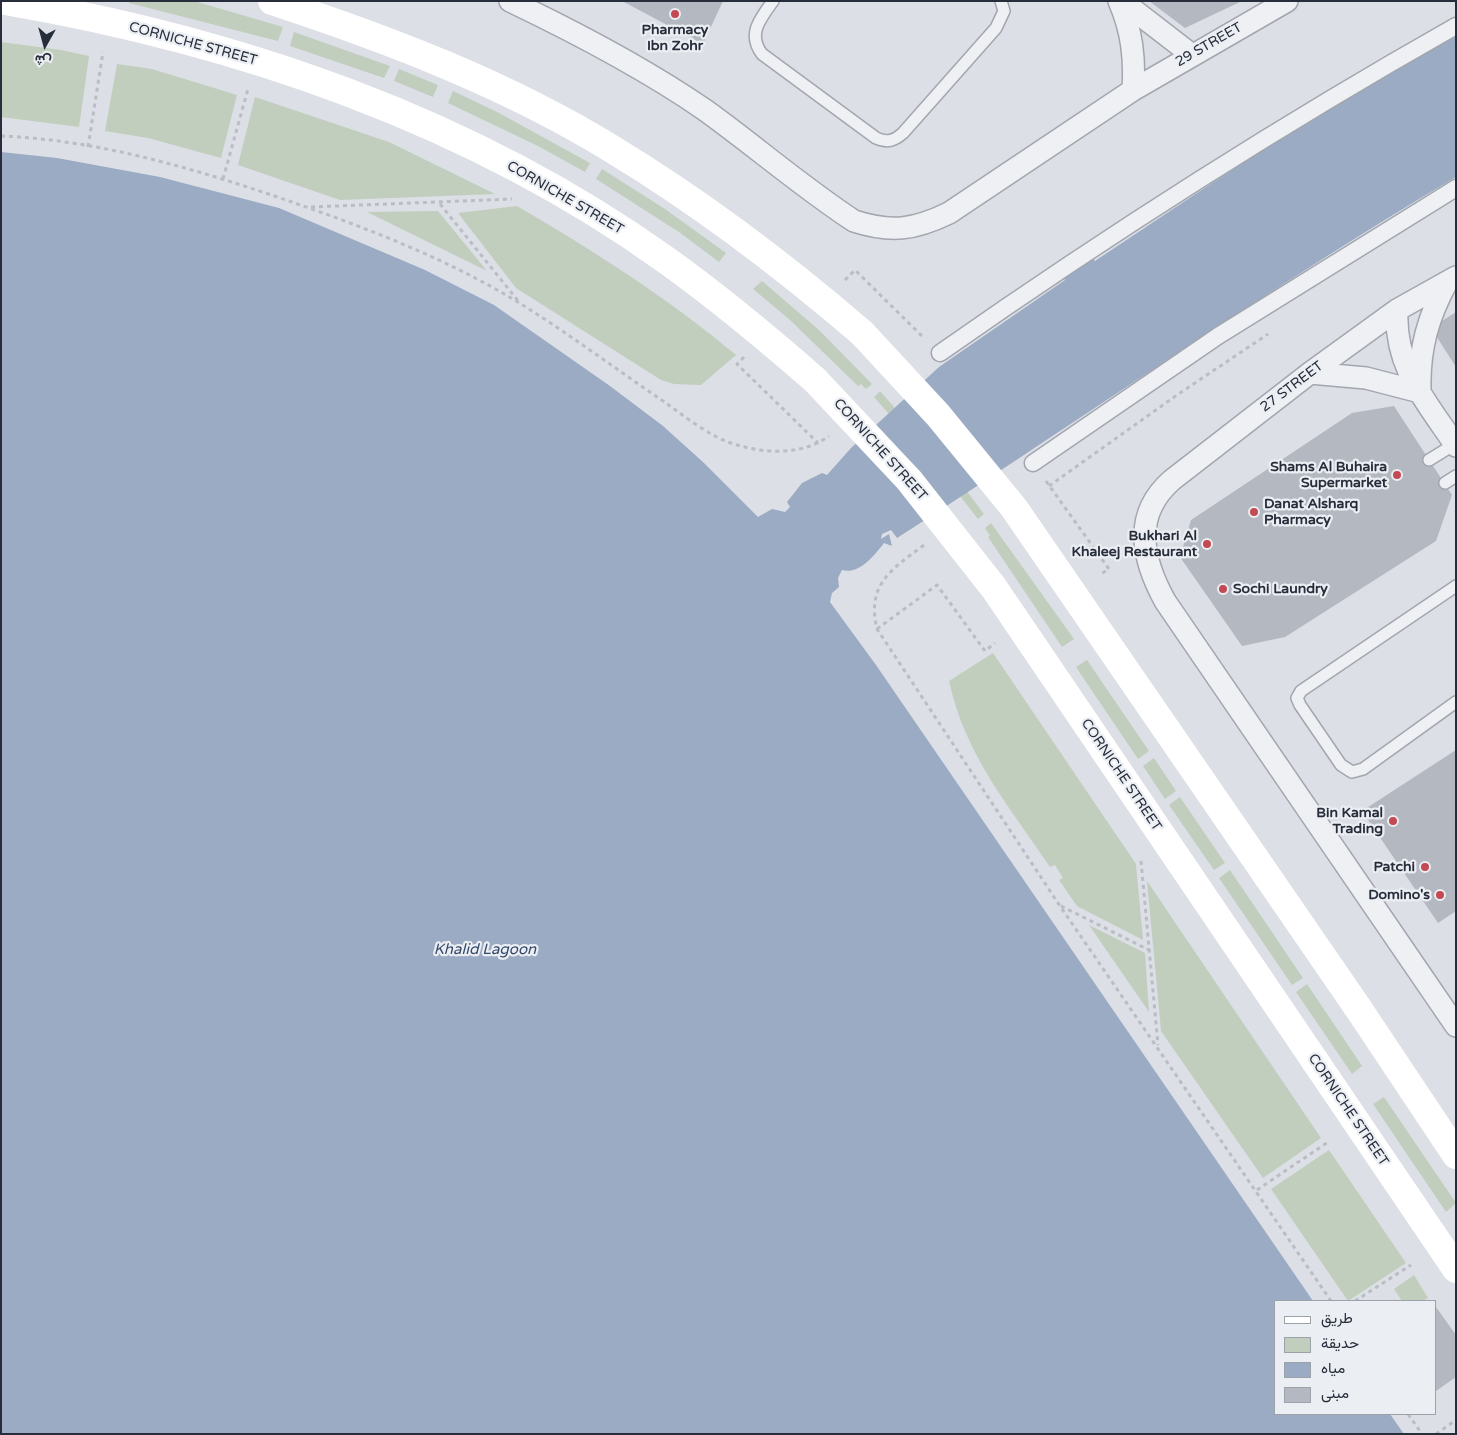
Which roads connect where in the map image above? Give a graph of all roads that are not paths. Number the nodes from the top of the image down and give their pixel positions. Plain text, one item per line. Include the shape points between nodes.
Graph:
1 (5, 1) edge
2 (272, 1) edge
3 (510, 1) edge
4 (773, 1) edge
5 (1001, 1) edge
6 (1120, 1) edge
7 (1287, 1) edge
8 (1456, 26) edge
9 (1192, 55) junction
10 (1132, 90) junction
11 (1456, 188) edge
12 (1451, 279) edge
13 (1397, 310) junction
14 (940, 353) road end
15 (1310, 373) junction
16 (1420, 392) junction
17 (1455, 445) edge
18 (1429, 460) dead end
19 (1034, 463) road end
20 (1456, 476) edge
21 (1445, 483) dead end
22 (1456, 586) edge
23 (1456, 702) edge
24 (1456, 1026) edge
25 (1456, 1155) edge
26 (1456, 1269) edge

1 - 26 main road, CORNICHE STREET, bridge via 129,26 260,62 330,86 441,131 556,190 657,254 723,303 815,380 909,480 994,588
2 - 25 main road, bridge via 400,46 472,76 611,148 741,234 862,333 938,415 1014,508
3 - 10 street via 637,67 751,143 854,221 876,228 901,229 926,224 950,213
4 - 5 lane via 755,28 756,46 762,54 883,141 897,138 996,28 1004,11
6 - 9 street
6 - 10 street via 1132,44
7 - 9 street, 29 STREET
8 - 14 street via 1361,80 1104,240
9 - 10 street, 29 STREET
11 - 19 street via 1218,336
12 - 13 street, 27 STREET
12 - 16 street via 1434,307 1424,335
13 - 15 street, 27 STREET
13 - 16 street via 1396,327 1401,353
15 - 16 street via 1366,378
15 - 24 street, 27 STREET via 1161,490 1147,517 1147,561 1165,601
16 - 17 street
17 - 18 lane
20 - 21 lane
22 - 23 lane via 1300,691 1297,698 1341,765 1352,772 1362,769

